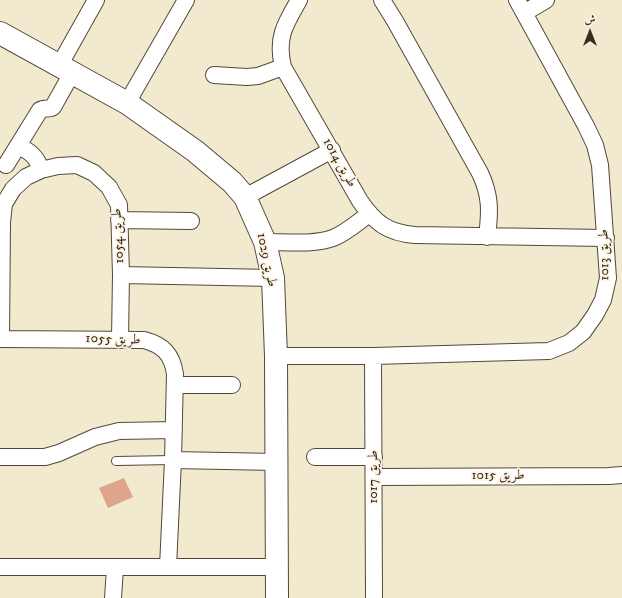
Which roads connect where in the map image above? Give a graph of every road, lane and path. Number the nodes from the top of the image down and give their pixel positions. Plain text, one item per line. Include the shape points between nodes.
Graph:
1 (96, 0) edge
2 (186, 0) edge
3 (299, 0) edge
4 (382, 0) edge
5 (546, 0) edge
6 (520, 6) edge
7 (0, 33) edge
8 (284, 67) junction
9 (66, 70) junction
10 (214, 75) dead end
11 (127, 103) junction
12 (18, 146) junction
13 (332, 150) junction
14 (6, 165) dead end
15 (41, 170) junction
16 (245, 197) junction
17 (369, 214) junction
18 (119, 220) junction
19 (191, 221) dead end
20 (487, 236) junction
21 (606, 238) junction
22 (265, 242) junction
23 (121, 275) junction
24 (273, 278) junction
25 (0, 339) edge
26 (120, 339) junction
27 (276, 356) junction
28 (373, 356) junction
29 (175, 385) junction
30 (232, 385) dead end
31 (174, 430) junction
32 (0, 457) edge
33 (314, 457) dead end
34 (374, 457) junction
35 (116, 460) dead end
36 (173, 460) junction
37 (276, 462) junction
38 (622, 475) edge
39 (374, 477) junction
40 (277, 566) junction
41 (0, 567) edge
42 (168, 567) junction
43 (115, 568) junction
44 (113, 598) edge
45 (277, 598) edge
46 (374, 598) edge

1 - 9 street via 85,20
2 - 11 street
3 - 8 street, طريق 1014 via 282,30 280,55
4 - 20 street via 487,187 490,216
5 - 6 street
6 - 21 street, طريق 1013 via 595,145 600,165
7 - 9 street, طريق 1029
8 - 10 street via 258,76
8 - 13 street, طريق 1014
9 - 11 street, طريق 1029
9 - 12 street via 53,107 40,110
11 - 16 street, طريق 1029 via 195,150 232,182
12 - 14 street
12 - 15 street via 35,157
13 - 16 street
13 - 17 street, طريق 1014
15 - 18 street, طريق 1054 via 77,165 94,173 109,187 119,205
15 - 25 street, طريق 1054 via 26,177 13,189 4,204
16 - 22 street, طريق 1029
17 - 20 street, طريق 1014 via 390,230 402,234
17 - 22 street via 333,238 303,242
18 - 19 street
18 - 23 street, طريق 1054
20 - 21 street, طريق 1014
21 - 28 street, طريق 1013 via 608,278 603,300 583,332 569,343 549,351
22 - 24 street, طريق 1029
23 - 24 street
23 - 26 street, طريق 1054
24 - 27 street, طريق 1029
25 - 26 street, طريق 1055
26 - 29 street, طريق 1055 via 144,340 162,348 174,364
27 - 28 street, طريق 1013
27 - 37 street, طريق 1029
28 - 34 street, طريق 1017
29 - 30 street
29 - 31 street, طريق 1055
31 - 32 street via 119,431 95,437 46,457
31 - 36 street, طريق 1055
33 - 34 street
34 - 39 street, طريق 1017
35 - 36 lane
36 - 37 street
36 - 42 street, طريق 1055
37 - 40 street, طريق 1029
38 - 39 street, طريق 1015
39 - 46 street, طريق 1017
40 - 42 street
40 - 45 street, طريق 1029
41 - 43 street
42 - 43 street
43 - 44 street

